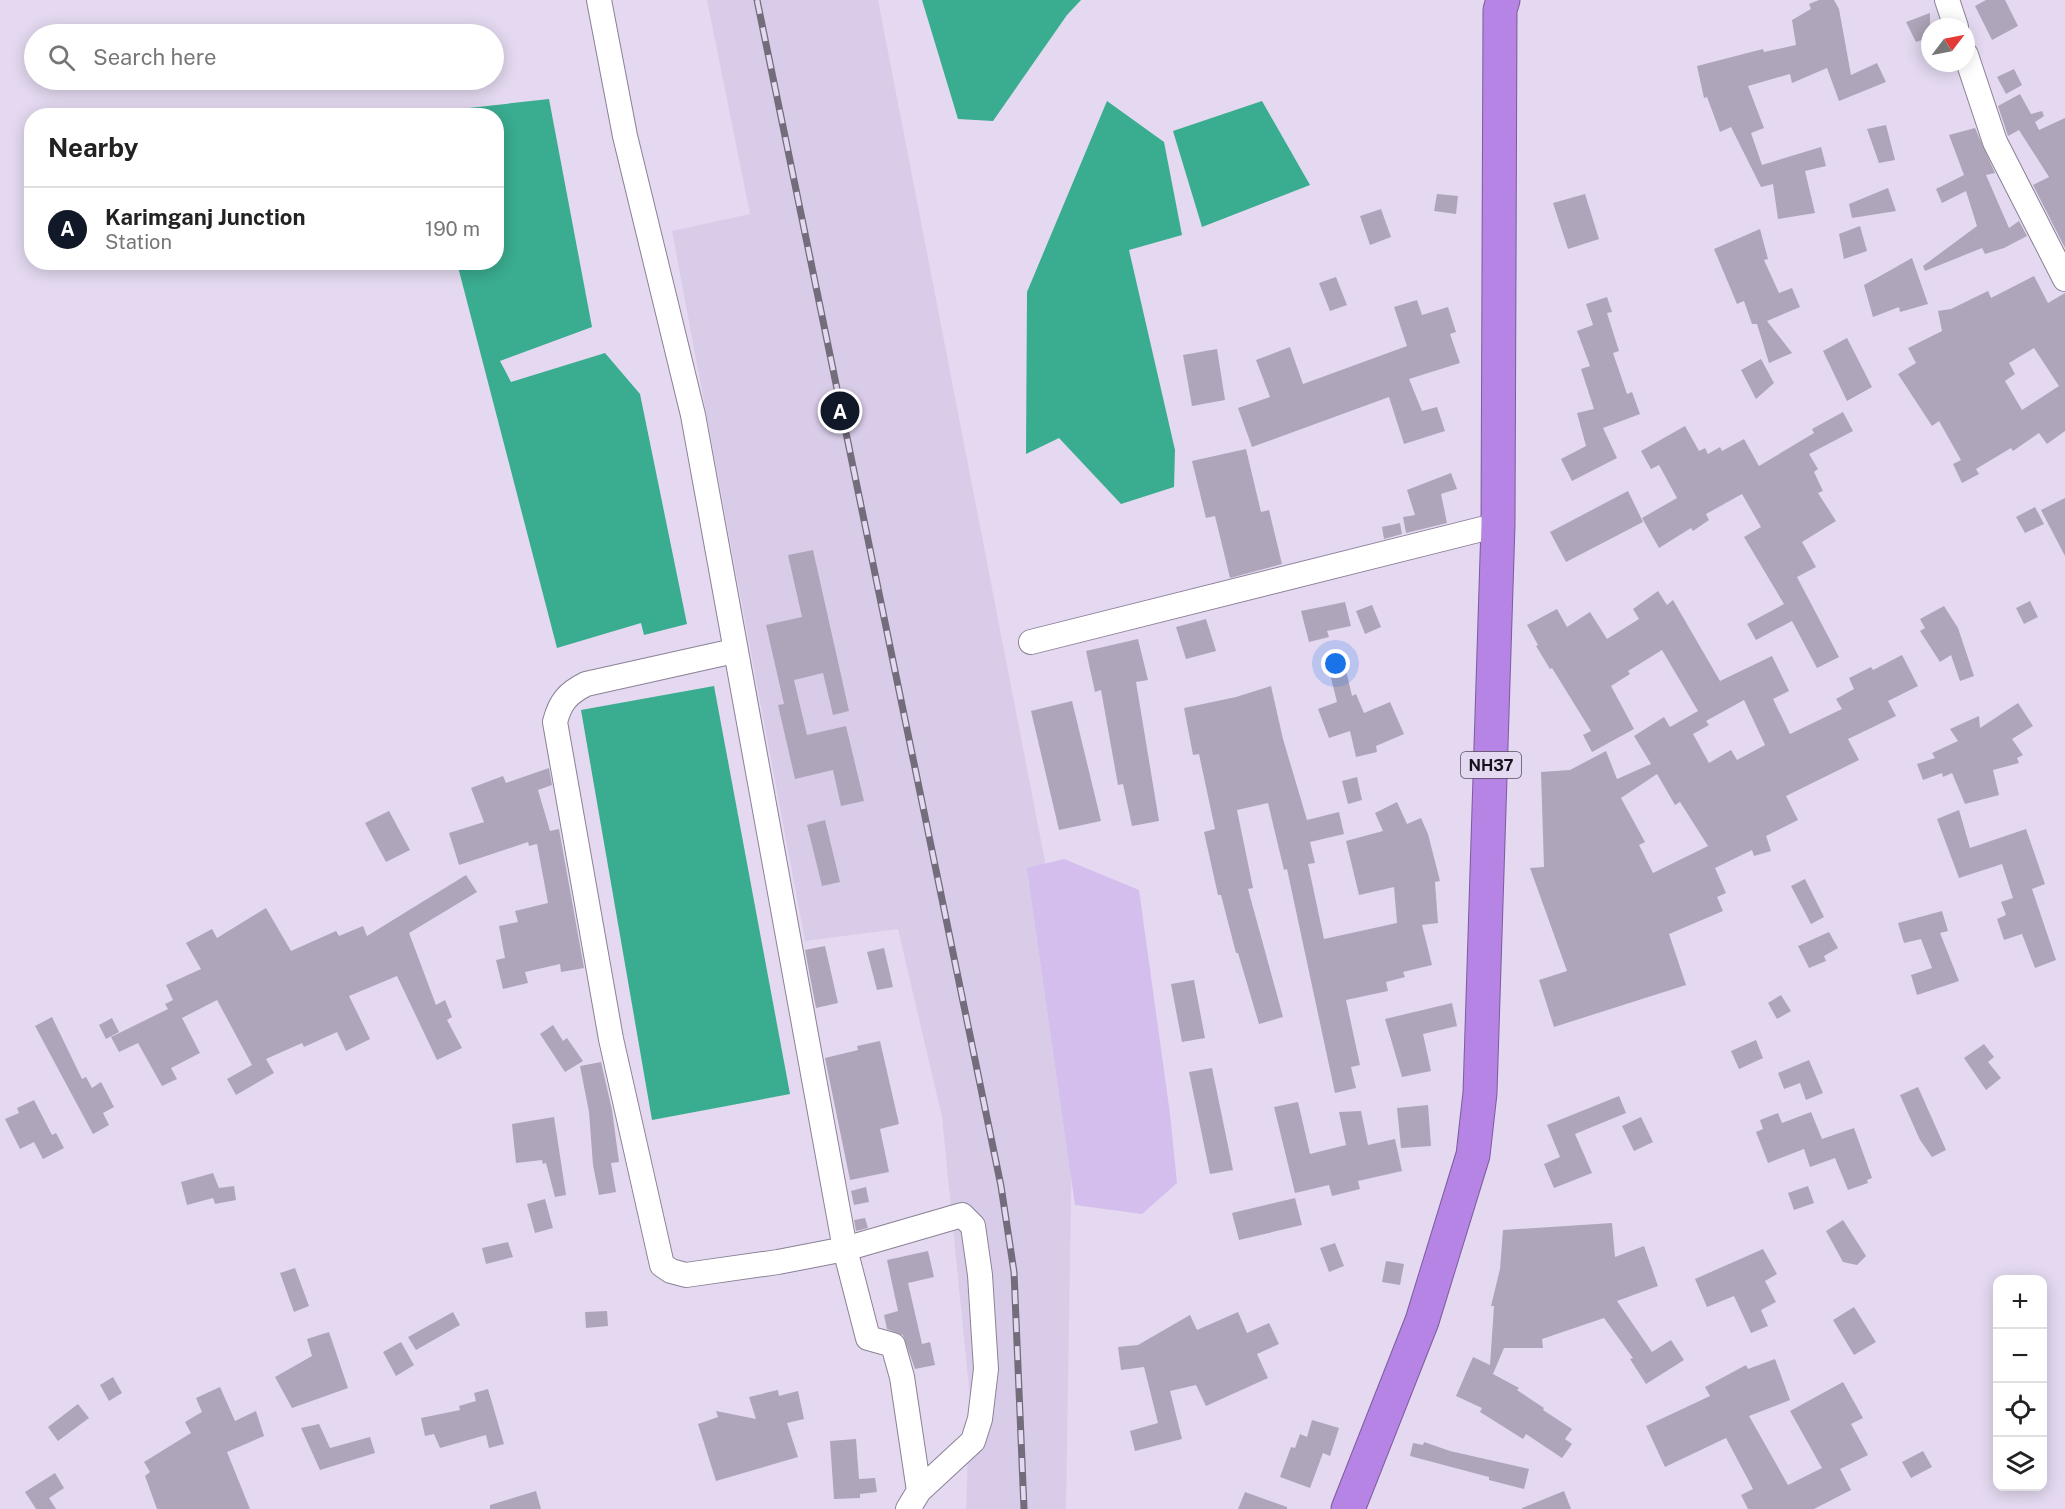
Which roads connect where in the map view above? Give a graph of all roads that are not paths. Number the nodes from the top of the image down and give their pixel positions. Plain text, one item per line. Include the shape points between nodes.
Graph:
1 (599, 0) edge
2 (1503, 0) edge
3 (1947, 0) edge
4 (1953, 18) edge
5 (1972, 72) edge
6 (2065, 279) edge
7 (1498, 525) junction
8 (1031, 642) dead end
9 (734, 651) junction
10 (844, 1249) junction
11 (913, 1500) edge
12 (1348, 1509) edge

1 - 9 street via 625,136 693,415
2 - 7 highway, NH37
3 - 4 street
5 - 6 street via 1995,142
7 - 8 street
7 - 12 highway, NH37 via 1480,1093 1473,1155 1422,1321
9 - 10 street via 745,692
9 - 10 street via 586,684 570,692 559,705 555,722 610,1039 662,1265 686,1275 778,1263
10 - 11 street via 868,1338 893,1346 902,1377
10 - 11 street via 962,1215 974,1226 986,1369 980,1419 973,1441

